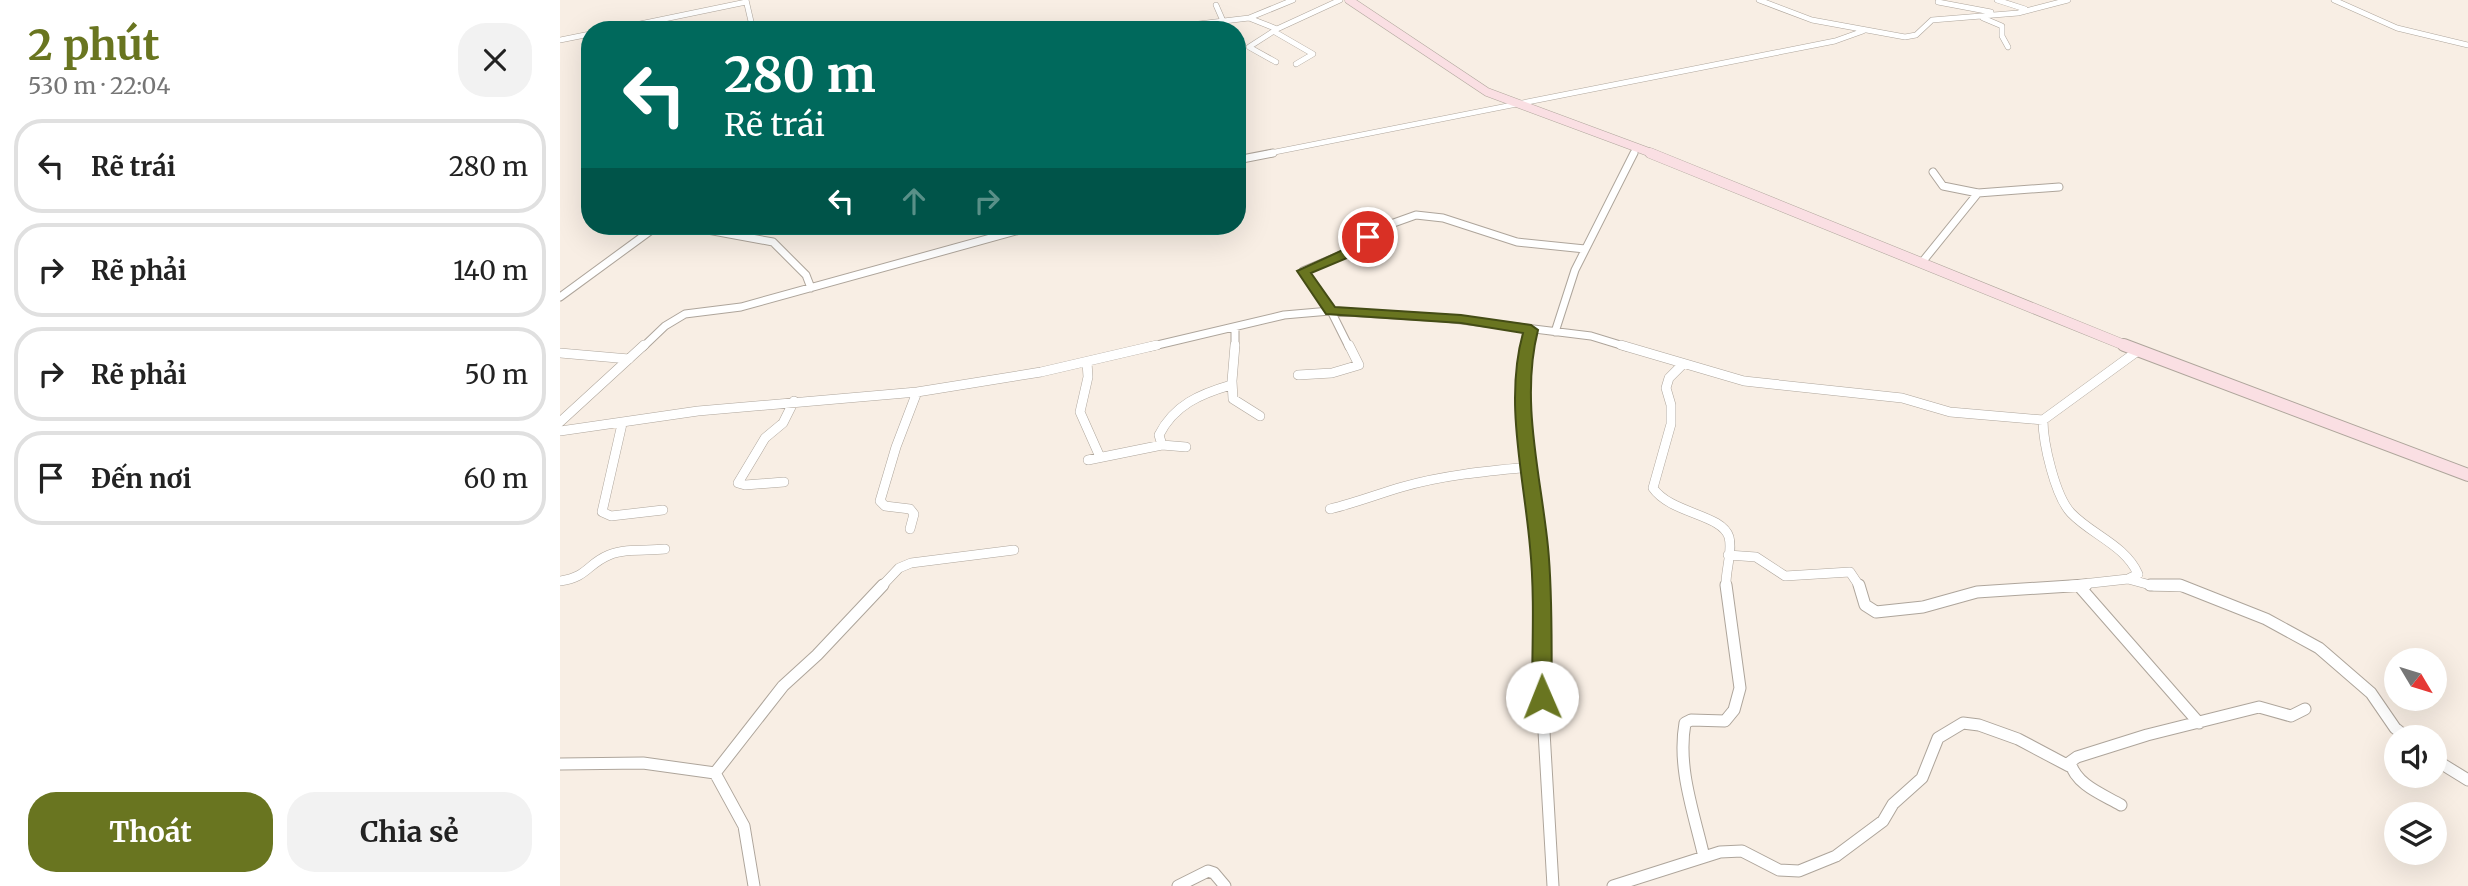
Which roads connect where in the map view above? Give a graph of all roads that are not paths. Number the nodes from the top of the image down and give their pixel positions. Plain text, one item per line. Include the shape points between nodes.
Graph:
1 (1293, 0) edge
2 (1340, 0) edge
3 (1349, 0) edge
4 (1759, 0) edge
5 (1997, 0) edge
6 (2068, 0) edge
7 (2334, 0) edge
8 (746, 1) edge
9 (1938, 2) dead end
10 (1216, 5) dead end
11 (2028, 10) junction
12 (2007, 14) junction
13 (1981, 17) junction
14 (1249, 18) junction
15 (653, 21) edge
16 (751, 21) edge
17 (1223, 21) joint
18 (1276, 31) junction
19 (1863, 32) junction
20 (581, 36) edge
21 (560, 40) edge
22 (2468, 45) edge
23 (2008, 47) dead end
24 (1276, 62) dead end
25 (1296, 64) dead end
26 (1520, 105) junction
27 (1637, 147) junction
28 (1246, 158) edge
29 (1933, 172) dead end
30 (2059, 187) dead end
31 (1978, 193) junction
32 (645, 235) edge
33 (735, 235) edge
34 (1002, 235) edge
35 (1585, 249) junction
36 (1923, 261) junction
37 (811, 288) junction
38 (560, 297) edge
39 (1331, 311) junction
40 (1235, 328) junction
41 (1531, 330) junction
42 (1555, 332) junction
43 (2138, 351) junction
44 (560, 353) edge
45 (629, 359) junction
46 (1087, 362) junction
47 (1683, 364) junction
48 (1298, 375) dead end
49 (1231, 385) junction
50 (917, 392) junction
51 (794, 401) junction
52 (1259, 416) dead end
53 (2043, 420) junction
54 (560, 422) edge
55 (622, 424) junction
56 (560, 431) edge
57 (1162, 445) junction
58 (1186, 447) dead end
59 (1100, 457) junction
60 (1088, 460) dead end
61 (1530, 467) junction
62 (2468, 475) edge
63 (784, 482) dead end
64 (1329, 509) dead end
65 (663, 510) dead end
66 (910, 529) dead end
67 (666, 549) dead end
68 (1014, 550) dead end
69 (1728, 555) junction
70 (2128, 579) junction
71 (560, 581) edge
72 (2079, 586) junction
73 (2305, 709) dead end
74 (2199, 723) junction
75 (2393, 725) edge
76 (560, 764) edge
77 (2069, 766) junction
78 (2447, 767) edge
79 (715, 773) junction
80 (2468, 780) edge
81 (2121, 806) dead end
82 (1704, 857) junction
83 (754, 886) edge
84 (1178, 886) edge
85 (1226, 886) edge
86 (1552, 886) edge
87 (1612, 886) edge

1 - 14 street
2 - 18 street
3 - 26 street via 1487,92
4 - 19 street via 1794,15
5 - 11 street
6 - 11 street
7 - 22 street via 2398,28
8 - 15 street
8 - 16 street
9 - 12 street
10 - 17 street
11 - 12 street
12 - 13 street
13 - 19 street via 1932,20 1910,37
13 - 23 street via 2002,26
14 - 17 street
14 - 18 street
18 - 24 street via 1249,47
18 - 25 street via 1312,54
19 - 26 street
20 - 21 street
26 - 27 street
26 - 28 street
27 - 35 street
27 - 36 street
29 - 31 street via 1943,186
30 - 31 street
31 - 36 street
32 - 38 street
33 - 37 street via 773,242 806,275
34 - 37 street
35 - 39 street via 1517,242 1443,218 1407,216 1347,253 1303,271
35 - 42 street
36 - 43 street
37 - 45 street via 733,309 683,313
39 - 40 street via 1297,313
39 - 41 street via 1461,319
39 - 48 street via 1359,365 1332,373
40 - 46 street
40 - 49 street
41 - 42 street
41 - 61 street via 1522,400
42 - 47 street via 1591,336
43 - 53 street
43 - 62 street
44 - 45 street
45 - 54 street
46 - 50 street
46 - 59 street via 1089,379 1080,409
47 - 53 street via 1768,385 1902,398 1950,412
47 - 69 street via 1666,388 1671,424 1653,488 1668,505 1723,528 1730,538
49 - 52 street via 1233,399
49 - 57 street via 1205,393 1173,412 1159,435
50 - 51 street
50 - 66 street via 880,501 885,506 910,509 914,514
51 - 55 street
51 - 63 street via 738,483
53 - 70 street via 2043,438 2063,503 2132,559 2138,574
55 - 56 street
55 - 65 street via 602,512 611,516
57 - 58 street
57 - 59 street
59 - 60 street
61 - 64 street via 1463,474
61 - 86 street via 1539,550
67 - 71 street via 610,554 589,573
68 - 79 street via 899,568 783,686
69 - 72 street via 1756,557 1785,576 1850,572 1862,590 1865,606 1876,611 1923,607 2009,588
69 - 82 street via 1725,569 1738,702 1725,721 1691,720 1682,733 1685,771
70 - 72 street
70 - 75 street via 2193,589 2266,619 2319,648 2371,693
72 - 74 street
73 - 74 street via 2291,716 2259,707
74 - 77 street via 2077,757
76 - 79 street via 643,763
77 - 81 street
77 - 82 street via 2018,739 1963,723 1938,738 1922,778 1893,804 1883,821 1836,856 1799,871 1779,870 1742,851
78 - 80 street
79 - 83 street via 744,826
82 - 87 street
84 - 85 street via 1208,871

